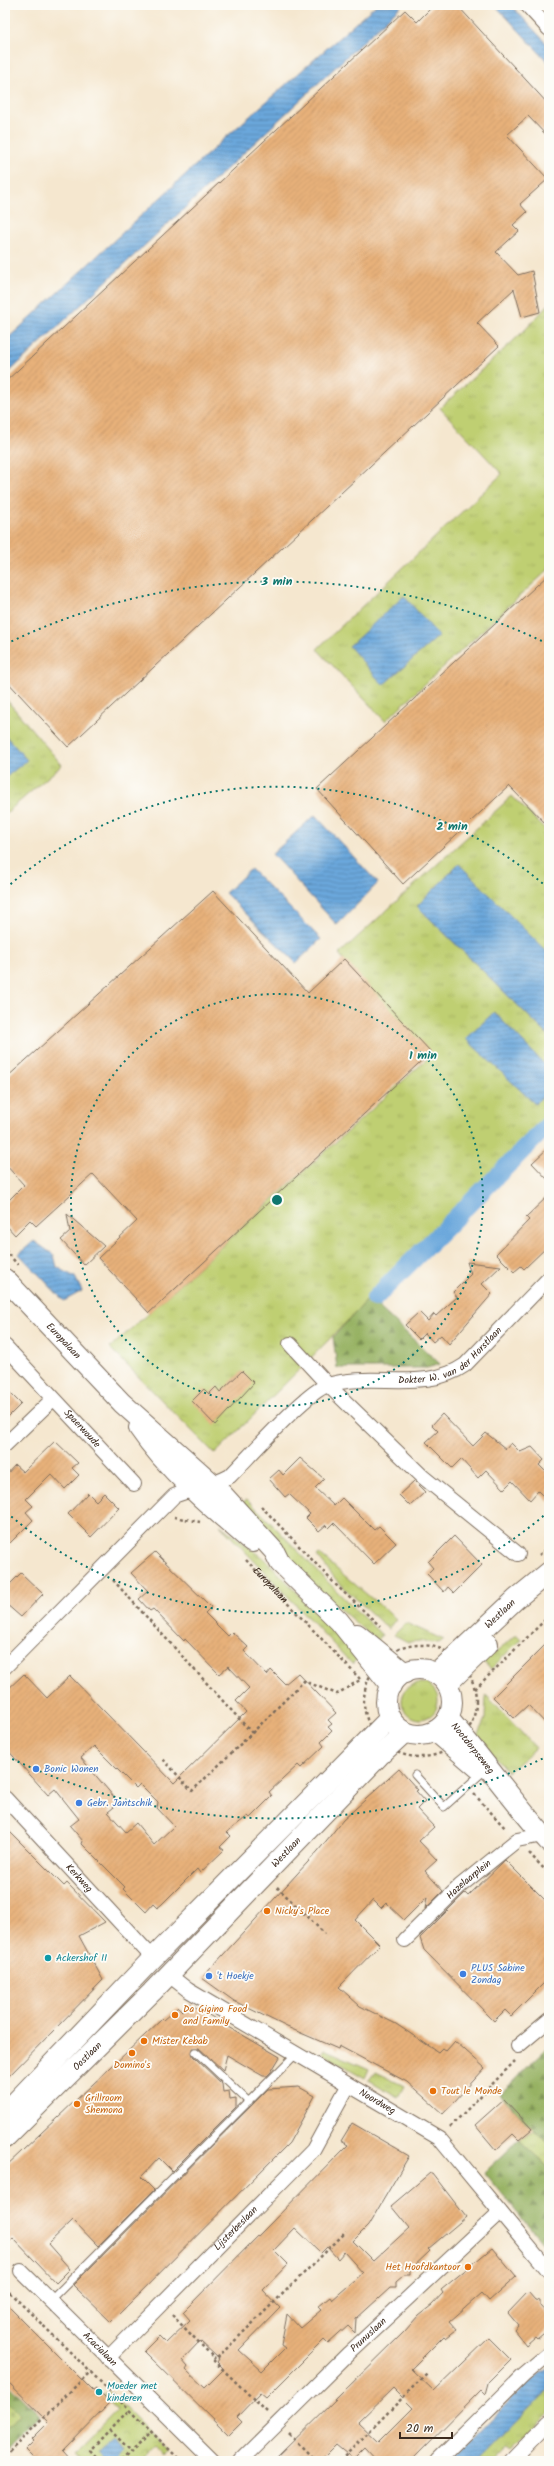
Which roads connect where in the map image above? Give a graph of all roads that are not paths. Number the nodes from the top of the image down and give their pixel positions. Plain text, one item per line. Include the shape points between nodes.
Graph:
1 (527, 5) edge
2 (549, 29) edge
3 (549, 1278) edge
4 (5, 1279) edge
5 (290, 1344) dead end
6 (5, 1346) edge
7 (328, 1385) junction
8 (53, 1399) junction
9 (5, 1445) edge
10 (134, 1484) dead end
11 (202, 1487) junction
12 (518, 1554) dead end
13 (549, 1572) edge
14 (549, 1586) edge
15 (5, 1667) edge
16 (398, 1679) junction
17 (442, 1679) junction
18 (390, 1718) junction
19 (442, 1724) junction
20 (406, 1732) junction
21 (489, 1773) junction
22 (415, 1775) dead end
23 (5, 1798) edge
24 (546, 1838) edge
25 (405, 1940) dead end
26 (153, 1958) junction
27 (168, 1975) junction
28 (549, 2020) edge
29 (518, 2046) road end
30 (196, 2052) dead end
31 (295, 2054) junction
32 (348, 2086) junction
33 (249, 2102) junction
34 (5, 2113) edge
35 (5, 2138) edge
36 (500, 2212) junction
37 (21, 2271) dead end
38 (549, 2271) edge
39 (51, 2300) junction
40 (549, 2354) edge
41 (108, 2358) junction
42 (549, 2422) edge
43 (213, 2461) edge
44 (240, 2461) edge
45 (437, 2461) edge
46 (511, 2461) edge

1 - 2 street
3 - 7 street, Dokter W. van der Horstlaan via 465,1365 456,1371 434,1379 343,1382
4 - 11 main road, Europalaan
5 - 7 street
6 - 8 street, Spaerwoude
7 - 11 street, Dokter W. van der Horstlaan via 309,1397 230,1476
7 - 12 street via 423,1477
8 - 9 street
8 - 10 street, Spaerwoude
11 - 15 street via 174,1496
11 - 16 main road, Europalaan via 274,1551 280,1563 339,1621 378,1649
13 - 17 main road, Westlaan via 516,1599
14 - 17 main road, Westlaan
16 - 17 main road via 418,1669
16 - 18 main road via 386,1702
17 - 19 main road via 452,1701
18 - 20 main road
18 - 26 main road
19 - 20 main road via 420,1735
19 - 21 main road, Nootdorpseweg
20 - 27 main road, Westlaan via 379,1756
21 - 22 lane via 444,1807
21 - 24 main road, Nootdorpseweg
23 - 26 street, Kerkweg
24 - 25 street, Hazelaarplein via 517,1840 460,1886
26 - 34 main road, Oostlaan
27 - 31 street, Noordweg via 188,1990
27 - 35 main road, Oostlaan
28 - 29 street
30 - 33 lane
31 - 32 street, Noordweg
31 - 33 lane
32 - 36 street, Noordweg via 439,2138
32 - 41 street, Lijsterbeslaan via 313,2150
33 - 39 lane
36 - 38 street, Noordweg
36 - 44 street, Prunuslaan via 349,2353
37 - 39 street, Acacialaan
39 - 41 street, Acacialaan
40 - 45 street via 523,2376
41 - 43 street, Acacialaan
42 - 46 street

